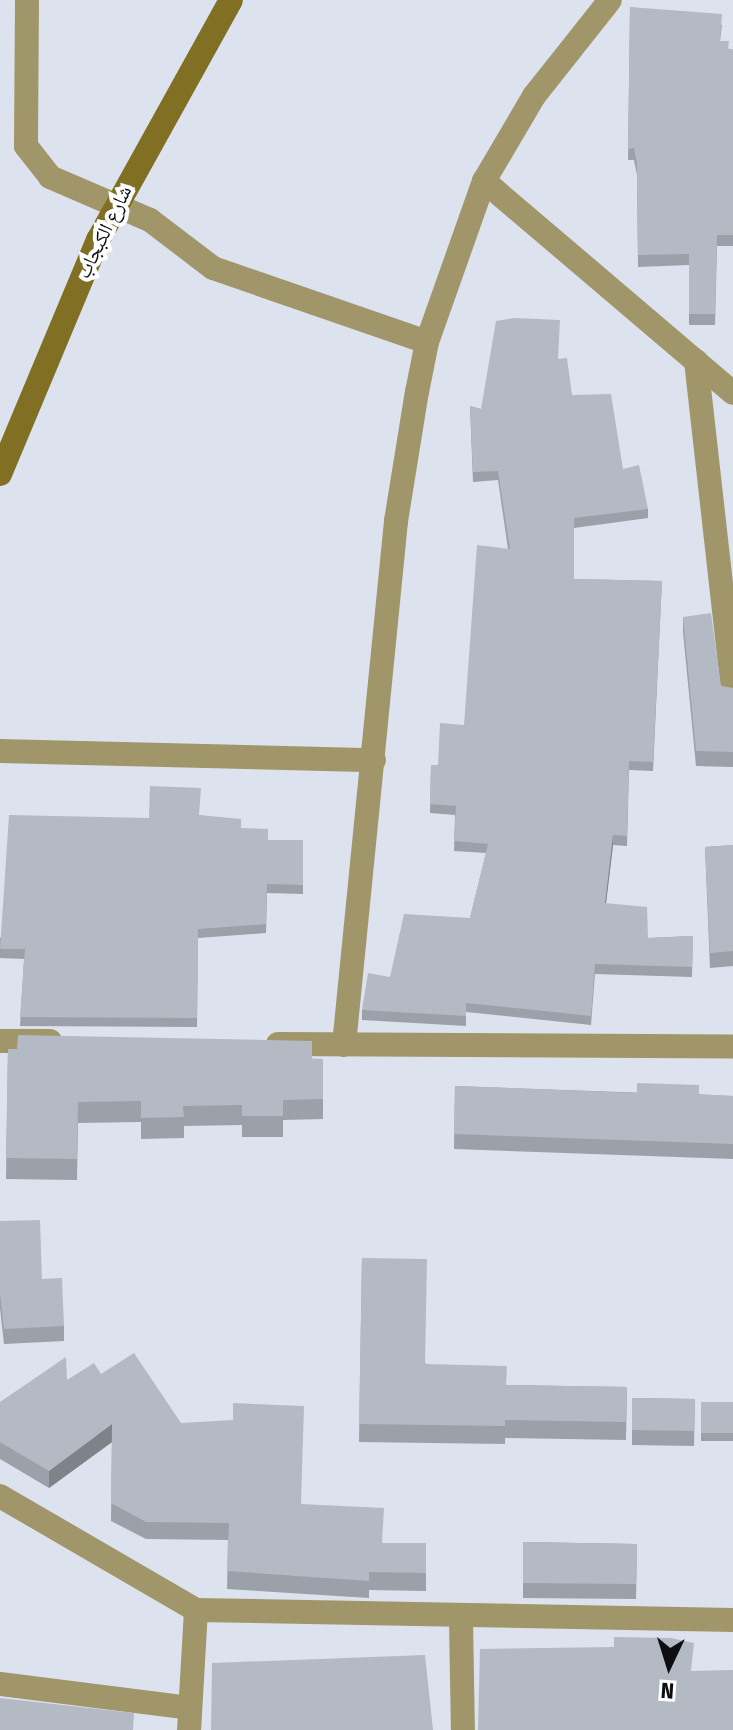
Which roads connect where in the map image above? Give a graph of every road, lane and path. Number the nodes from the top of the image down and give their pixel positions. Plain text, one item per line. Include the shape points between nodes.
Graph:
1 (27, 0) edge
2 (231, 0) edge
3 (610, 0) edge
4 (484, 181) junction
5 (117, 205) junction
6 (427, 342) junction
7 (696, 361) junction
8 (733, 393) edge
9 (0, 474) edge
10 (733, 693) edge
11 (0, 751) edge
12 (374, 760) junction
13 (0, 1041) edge
14 (78, 1042) edge
15 (250, 1044) edge
16 (344, 1045) junction
17 (733, 1046) edge
18 (0, 1496) edge
19 (196, 1610) junction
20 (461, 1620) junction
21 (733, 1620) edge
22 (0, 1684) edge
23 (189, 1719) edge
24 (463, 1730) edge

1 - 5 street via 26,146 50,177
2 - 5 main road, شارع الكبجاب
3 - 4 street via 534,96
4 - 6 street
4 - 7 street
5 - 6 street via 150,220 213,268
5 - 9 main road, شارع الكبجاب
6 - 12 street via 396,521
7 - 8 street
7 - 10 street
11 - 12 street
12 - 16 street
13 - 14 street
15 - 16 street
16 - 17 street
18 - 19 street
19 - 20 street
19 - 23 street
20 - 21 street
20 - 24 street
22 - 23 street

